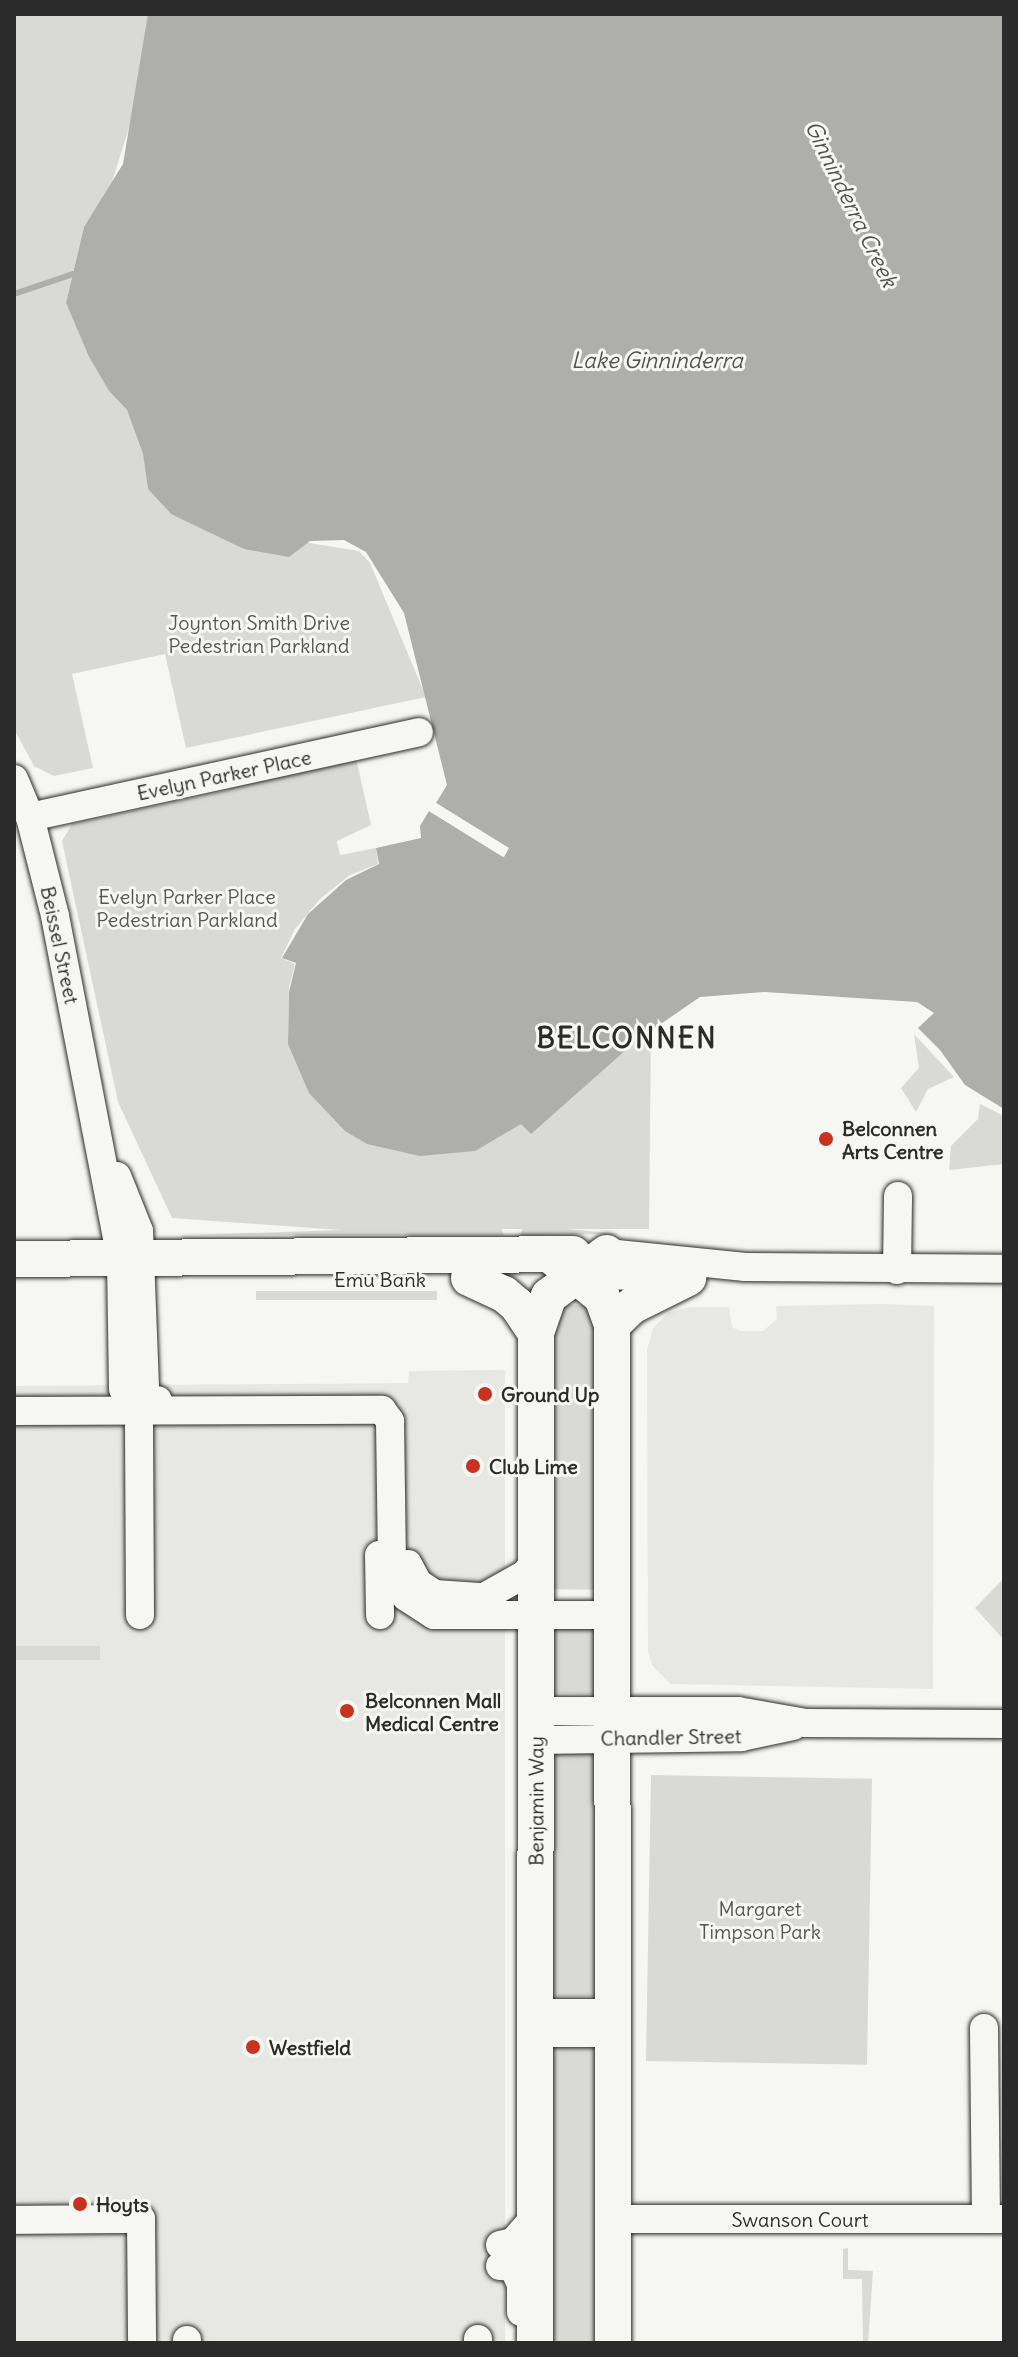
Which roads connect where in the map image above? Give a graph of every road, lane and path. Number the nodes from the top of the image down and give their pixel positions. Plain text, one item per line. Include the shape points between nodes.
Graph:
1 (419, 732) dead end
2 (14, 779) edge
3 (30, 817) junction
4 (898, 1196) dead end
5 (607, 1253) joint
6 (14, 1259) edge
7 (563, 1264) junction
8 (745, 1267) junction
9 (1004, 1269) edge
10 (132, 1270) junction
11 (897, 1270) junction
12 (469, 1278) junction
13 (688, 1278) junction
14 (14, 1280) edge
15 (612, 1325) junction
16 (536, 1333) junction
17 (14, 1396) edge
18 (140, 1397) junction
19 (14, 1411) edge
20 (536, 1560) junction
21 (612, 1605) junction
22 (486, 1606) junction
23 (536, 1606) junction
24 (140, 1615) dead end
25 (380, 1615) dead end
26 (536, 1653) junction
27 (1004, 1724) edge
28 (536, 1725) junction
29 (613, 1725) junction
30 (535, 2022) junction
31 (613, 2022) junction
32 (984, 2028) dead end
33 (535, 2217) junction
34 (613, 2219) junction
35 (995, 2219) edge
36 (14, 2220) edge
37 (535, 2341) edge
38 (142, 2343) edge
39 (613, 2343) edge

1 - 3 street, Evelyn Parker Place
2 - 3 street, Beissel Street
3 - 10 street, Beissel Street via 55,916 93,1116
4 - 11 street
5 - 7 main road, Emu Bank
5 - 8 street, Emu Bank
6 - 10 main road, Emu Bank
7 - 10 main road, Emu Bank
7 - 12 main road, Emu Bank
7 - 13 street, Emu Bank
7 - 15 main road via 602,1297
7 - 16 main road, Benjamin Way
8 - 11 street, Emu Bank
8 - 13 street, Emu Bank
9 - 11 street, Emu Bank
10 - 12 main road, Emu Bank
10 - 14 main road, Emu Bank
10 - 18 street, Beissel Street
12 - 16 main road via 504,1294
13 - 15 main road via 632,1306
15 - 21 main road
16 - 20 main road, Benjamin Way
17 - 18 street
18 - 19 street
18 - 22 street via 382,1394 395,1401 404,1421 410,1571 435,1594
18 - 24 street, Beissel Street
18 - 25 street via 366,1402 379,1423
20 - 22 street
20 - 23 main road, Benjamin Way
21 - 23 street
21 - 29 main road
22 - 23 street
22 - 26 street via 522,1633
23 - 26 main road, Benjamin Way
26 - 28 main road, Benjamin Way
27 - 29 street, Chandler Street via 806,1723 738,1711
28 - 29 street, Chandler Street
28 - 30 main road, Benjamin Way
29 - 31 main road
30 - 31 street via 551,2013 601,2013
30 - 33 main road, Benjamin Way
31 - 34 main road
32 - 35 street, Swanson Court
33 - 37 main road, Benjamin Way
33 - 37 street via 500,2255 521,2284 521,2325
34 - 35 street, Swanson Court
34 - 39 main road
36 - 38 street via 141,2219

